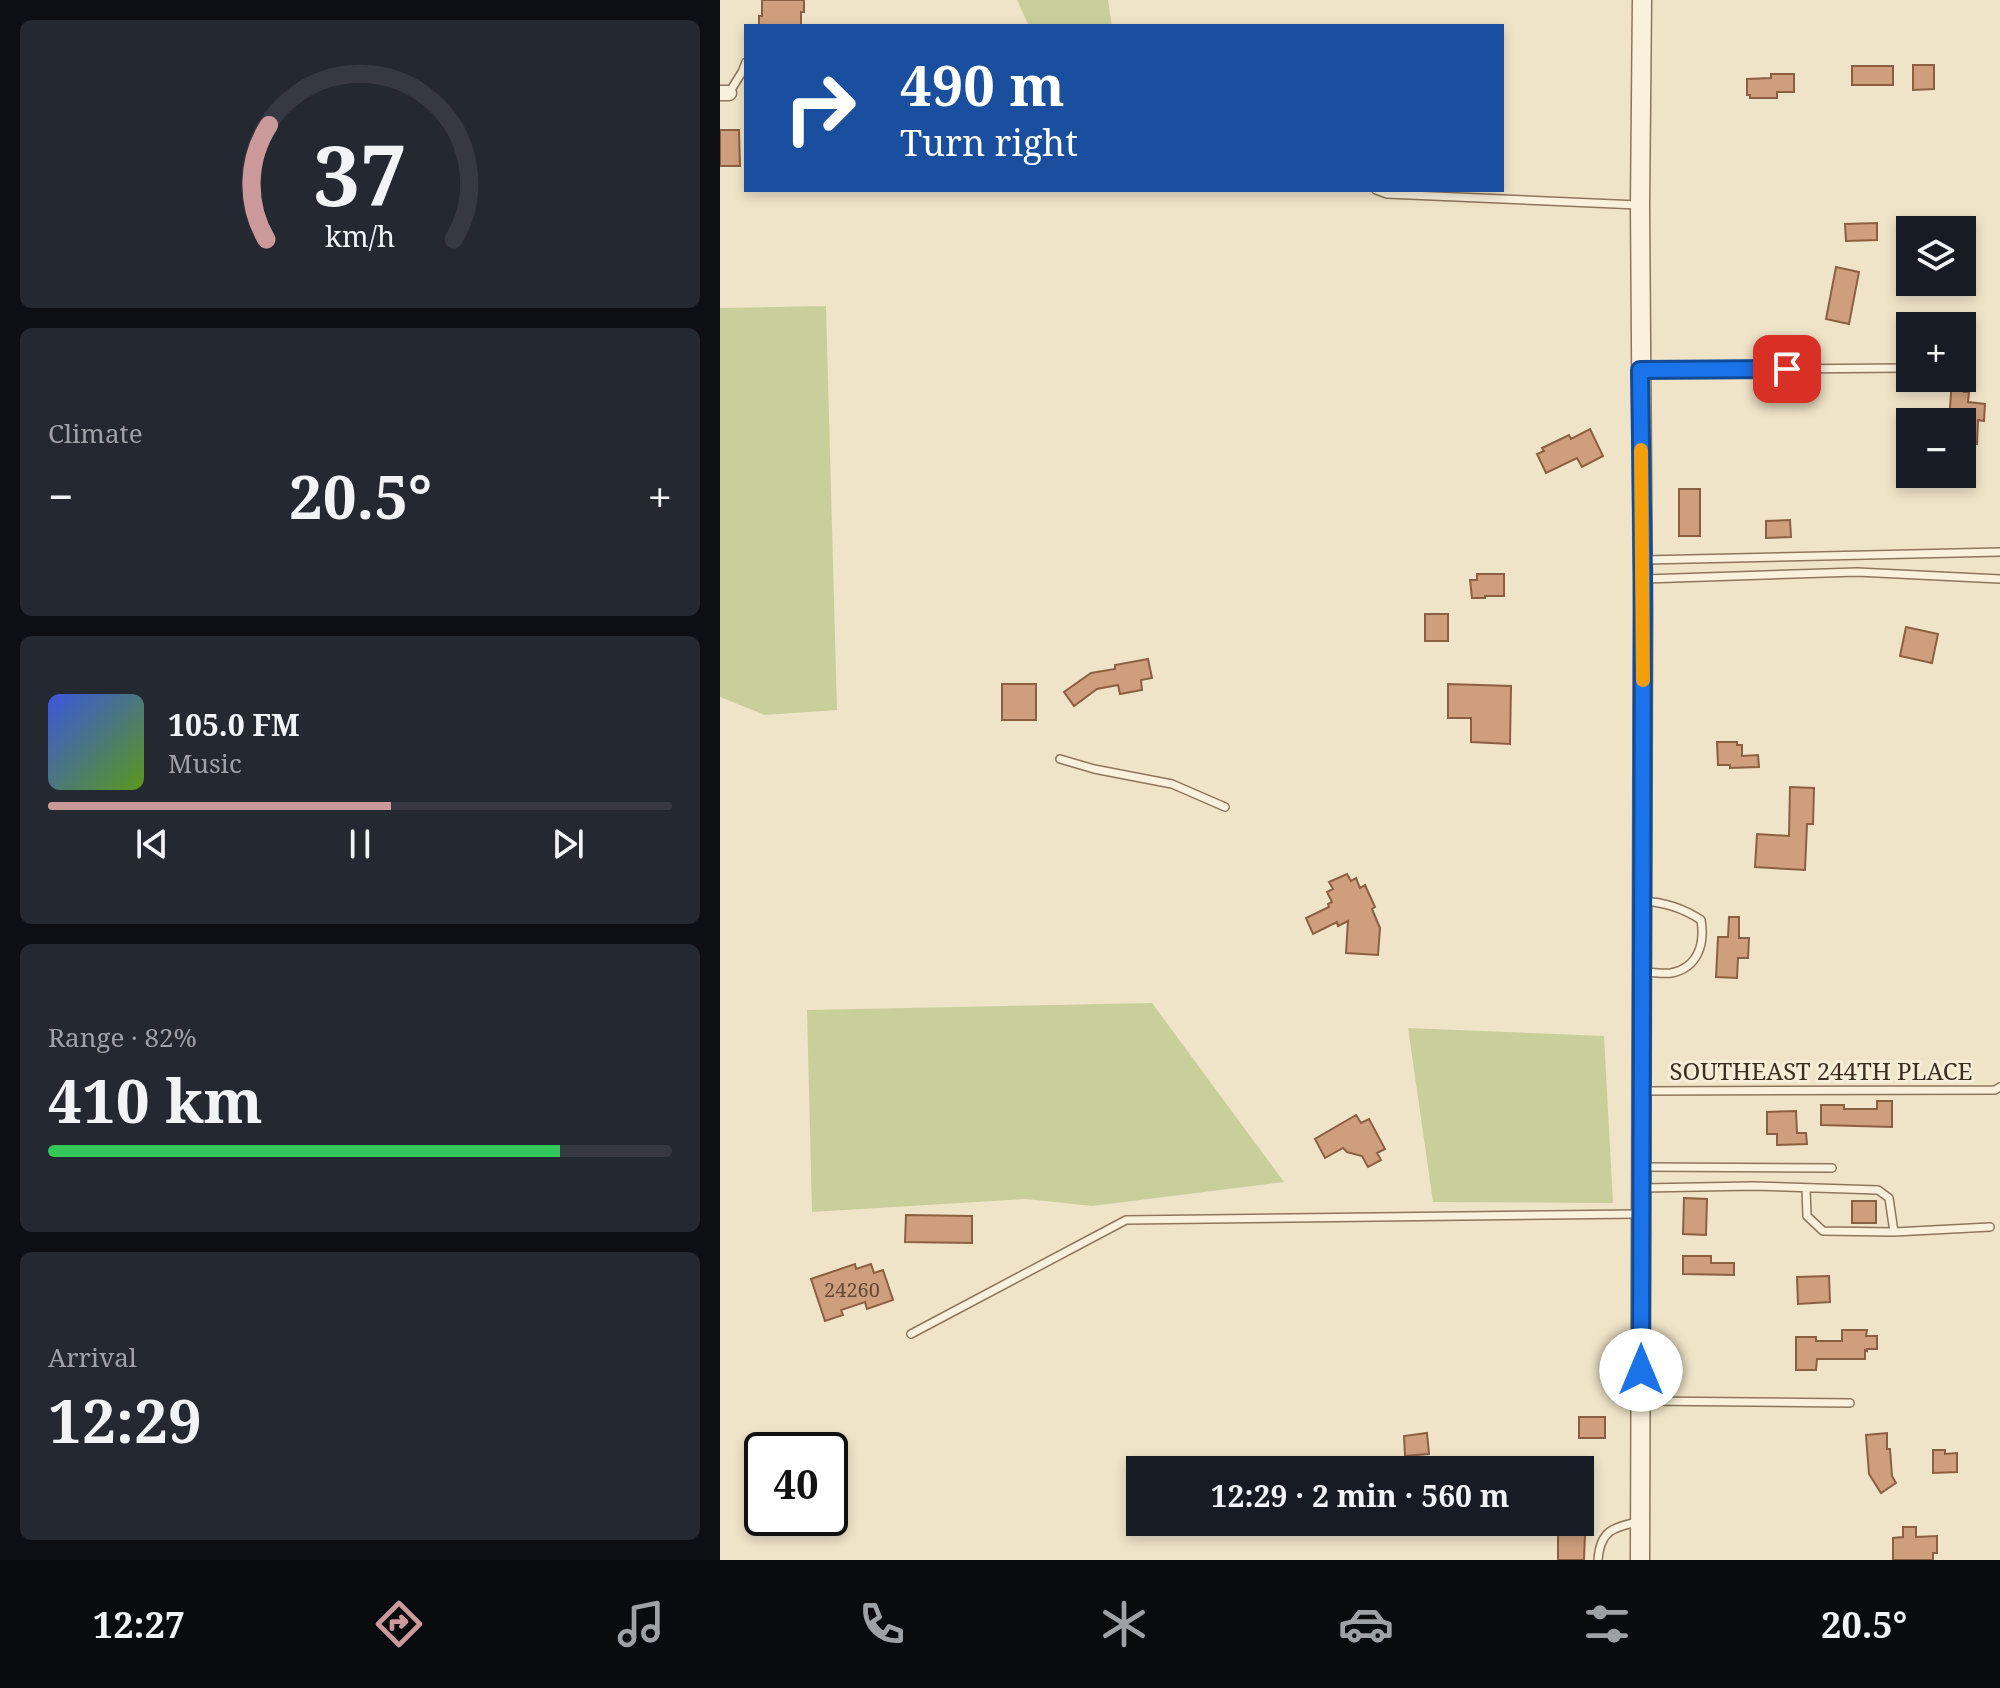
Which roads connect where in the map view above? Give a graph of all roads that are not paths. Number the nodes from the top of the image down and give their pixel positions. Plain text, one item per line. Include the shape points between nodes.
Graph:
1 (1642, 0) edge
2 (744, 67) edge
3 (724, 93) edge
4 (1382, 192) edge
5 (1640, 205) junction
6 (1896, 368) edge
7 (1640, 370) junction
8 (2000, 552) edge
9 (1642, 560) junction
10 (1643, 579) junction
11 (2000, 579) edge
12 (1060, 759) dead end
13 (1225, 807) dead end
14 (1642, 901) junction
15 (1642, 972) junction
16 (2000, 1087) edge
17 (1642, 1091) junction
18 (1642, 1167) junction
19 (1832, 1168) dead end
20 (1642, 1188) junction
21 (1806, 1189) junction
22 (1641, 1214) junction
23 (1990, 1227) dead end
24 (1894, 1232) junction
25 (911, 1334) dead end
26 (1641, 1401) junction
27 (1850, 1403) dead end
28 (1640, 1521) junction
29 (1598, 1560) edge
30 (1640, 1560) edge

1 - 5 street
2 - 3 lane
4 - 5 lane
5 - 7 street
6 - 7 lane
7 - 9 street
8 - 9 lane
9 - 10 street
10 - 11 lane via 1857,572
10 - 14 street
12 - 13 lane via 1172,784
14 - 15 street
14 - 15 lane via 1692,914 1701,920 1703,932 1694,961 1682,970
15 - 17 street
16 - 17 lane, SOUTHEAST 244TH PLACE
17 - 18 street
18 - 19 lane
18 - 20 street
20 - 21 lane
20 - 22 street
21 - 24 lane via 1807,1216 1823,1231
21 - 24 lane via 1878,1190 1889,1198
22 - 25 lane via 1126,1220
22 - 26 street
23 - 24 lane
26 - 27 lane
26 - 28 street
28 - 29 lane via 1610,1530 1599,1546
28 - 30 street

